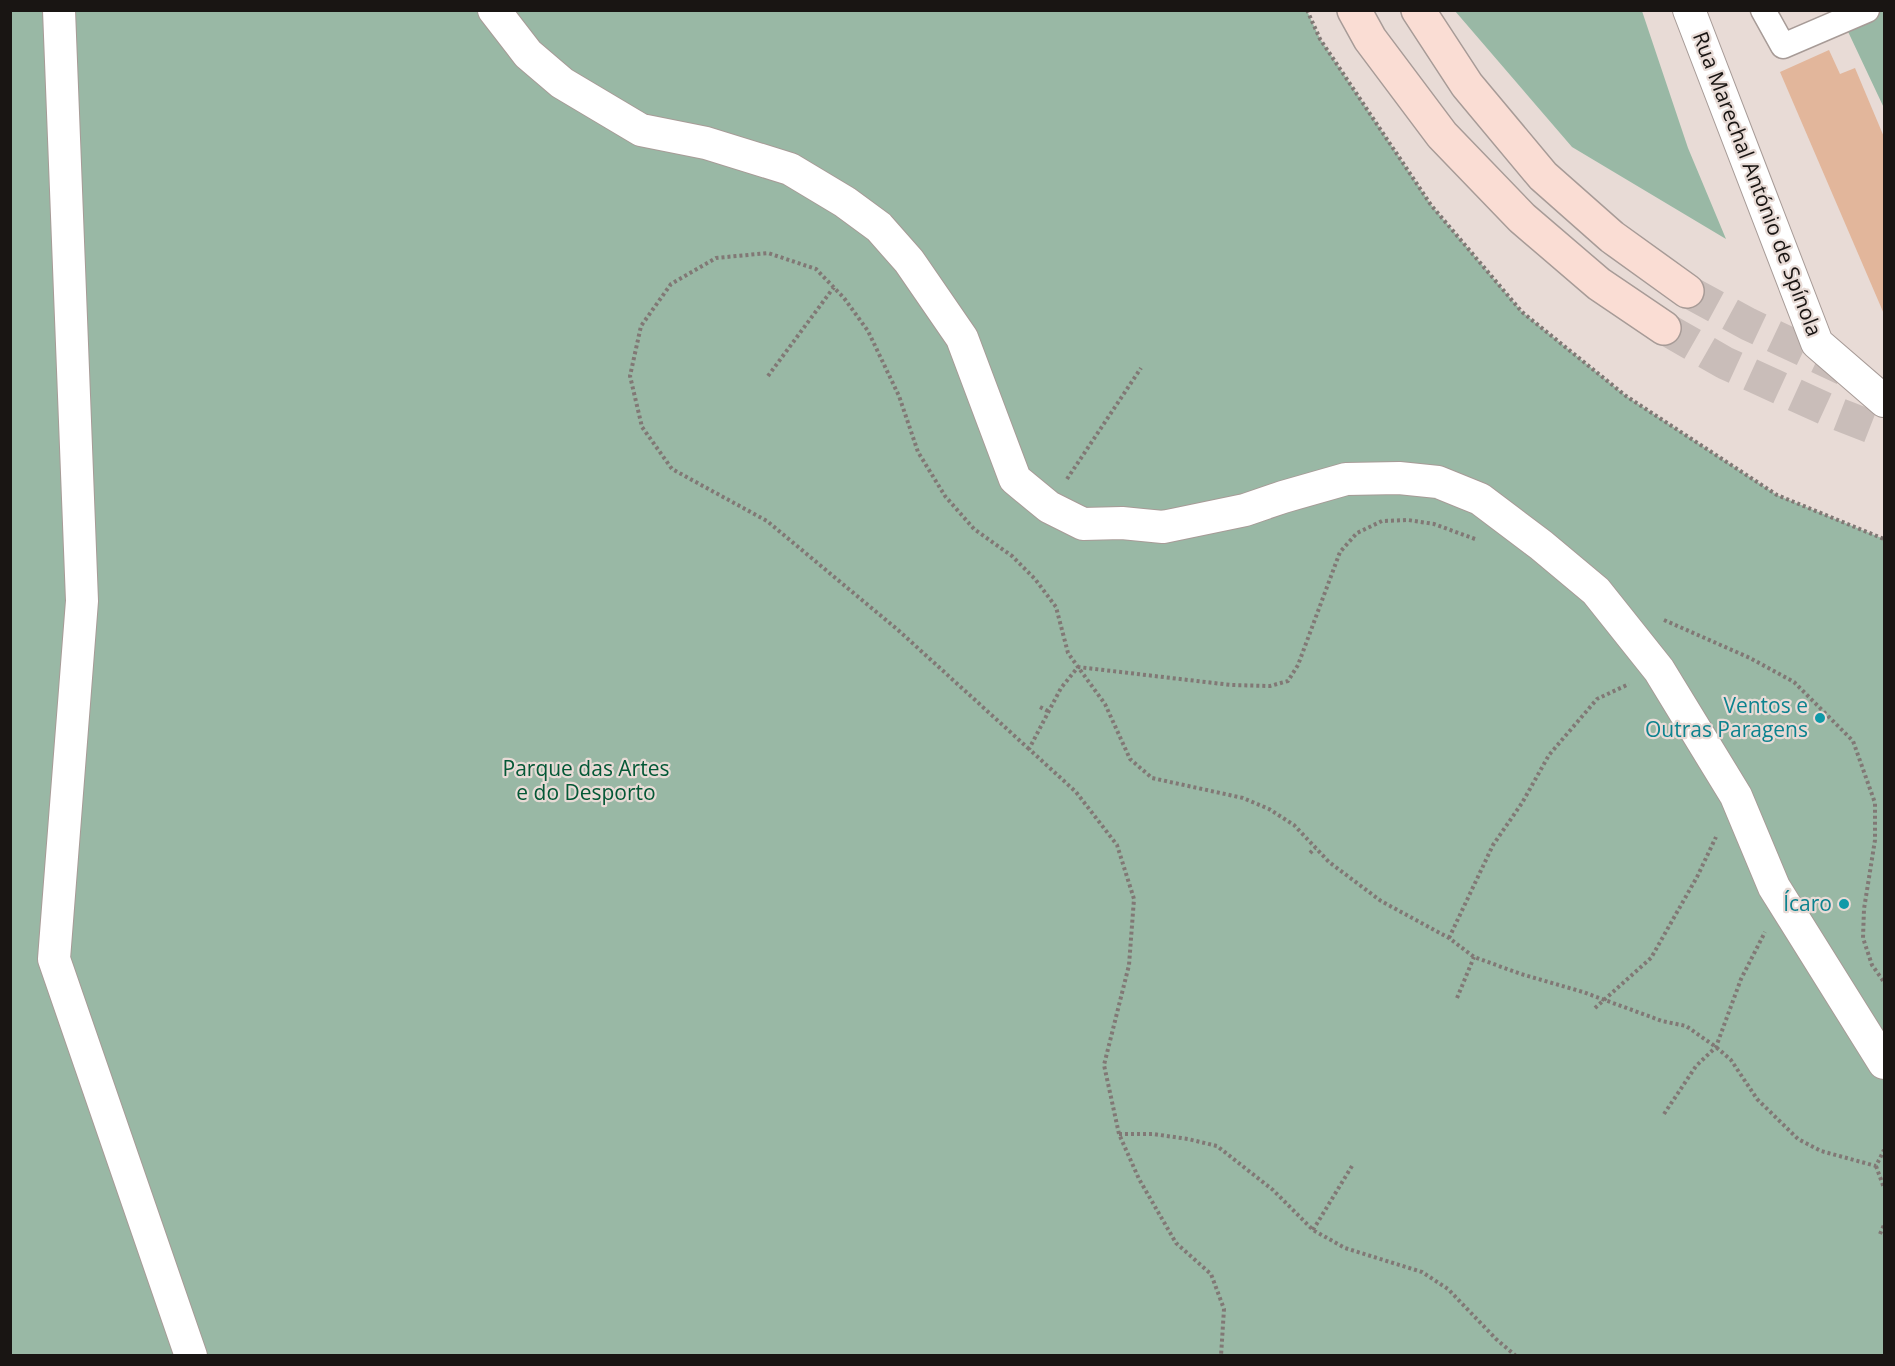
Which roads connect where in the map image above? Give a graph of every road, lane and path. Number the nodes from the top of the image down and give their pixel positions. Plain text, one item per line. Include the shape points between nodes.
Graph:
1 (58, 10) edge
2 (494, 10) edge
3 (1307, 10) edge
4 (1354, 10) edge
5 (1418, 10) edge
6 (1689, 10) edge
7 (1763, 10) edge
8 (1867, 10) edge
9 (834, 287) junction
10 (1687, 291) tunnel mouth
11 (1664, 328) tunnel mouth
12 (1141, 368) dead end
13 (768, 376) dead end
14 (1884, 401) edge
15 (1049, 507) junction
16 (1477, 539) dead end
17 (1884, 539) edge
18 (1662, 620) dead end
19 (1078, 667) junction
20 (1659, 670) junction
21 (1040, 707) dead end
22 (1050, 712) junction
23 (1029, 748) junction
24 (1736, 796) junction
25 (1315, 848) junction
26 (1310, 853) dead end
27 (1785, 905) junction
28 (1449, 938) junction
29 (1474, 957) junction
30 (1884, 982) edge
31 (1457, 998) dead end
32 (1603, 999) junction
33 (1595, 1008) dead end
34 (1716, 1047) junction
35 (1884, 1063) edge
36 (1664, 1114) dead end
37 (1119, 1134) junction
38 (1884, 1150) edge
39 (1352, 1166) dead end
40 (1876, 1166) junction
41 (1884, 1188) edge
42 (1884, 1225) edge
43 (1313, 1230) junction
44 (1880, 1234) dead end
45 (191, 1356) edge
46 (1221, 1356) edge
47 (1516, 1356) edge

1 - 45 street via 82,601 54,958
2 - 15 street via 528,54 562,83 640,130 706,143 790,169 879,227 909,261 962,338 1015,479
3 - 17 path via 1320,39 1431,205 1522,312 1626,396 1777,495
4 - 11 main road via 1370,39 1442,135 1522,218 1599,284
5 - 10 main road via 1467,85 1543,176 1612,237
6 - 14 street, Rua Marechal António de Spínola via 1817,343
7 - 8 street via 1783,46
9 - 13 path
9 - 19 path via 868,331 900,396 918,452 945,496 974,530 1012,556 1035,579 1056,607 1068,653
9 - 23 path via 816,269 768,253 716,258 671,284 641,326 632,366 630,376 642,427 672,468 768,521 898,630
12 - 15 path
15 - 20 street via 1083,524 1163,527 1245,510 1346,478 1438,482 1480,499 1596,591
16 - 19 path via 1434,524 1407,520 1382,521 1357,533 1340,552 1298,665 1288,681 1270,686 1231,685
18 - 30 path via 1750,658 1794,682 1853,741 1875,803 1875,840 1863,938 1872,965
19 - 22 path via 1061,688
19 - 25 path via 1105,704 1130,759 1152,778 1243,798 1269,809 1294,825
20 - 24 street
20 - 28 path via 1597,699 1549,755 1493,845
21 - 22 path
22 - 23 path
23 - 37 path via 1076,792 1117,845 1134,899 1129,965 1104,1065
24 - 27 street
24 - 32 path via 1697,877 1651,958
25 - 26 path
25 - 28 path via 1381,901
27 - 34 path via 1741,978
27 - 35 street
28 - 29 path
29 - 31 path
29 - 32 path
32 - 33 path
32 - 34 path via 1686,1026
34 - 36 path via 1696,1066
34 - 40 path via 1731,1060 1757,1099 1798,1139 1821,1151
37 - 43 path via 1188,1138 1217,1146 1273,1190
37 - 46 path via 1139,1179 1176,1243 1211,1274 1224,1309
38 - 40 path
39 - 43 path
40 - 41 path
42 - 44 path
43 - 47 path via 1345,1248 1422,1272 1448,1289

